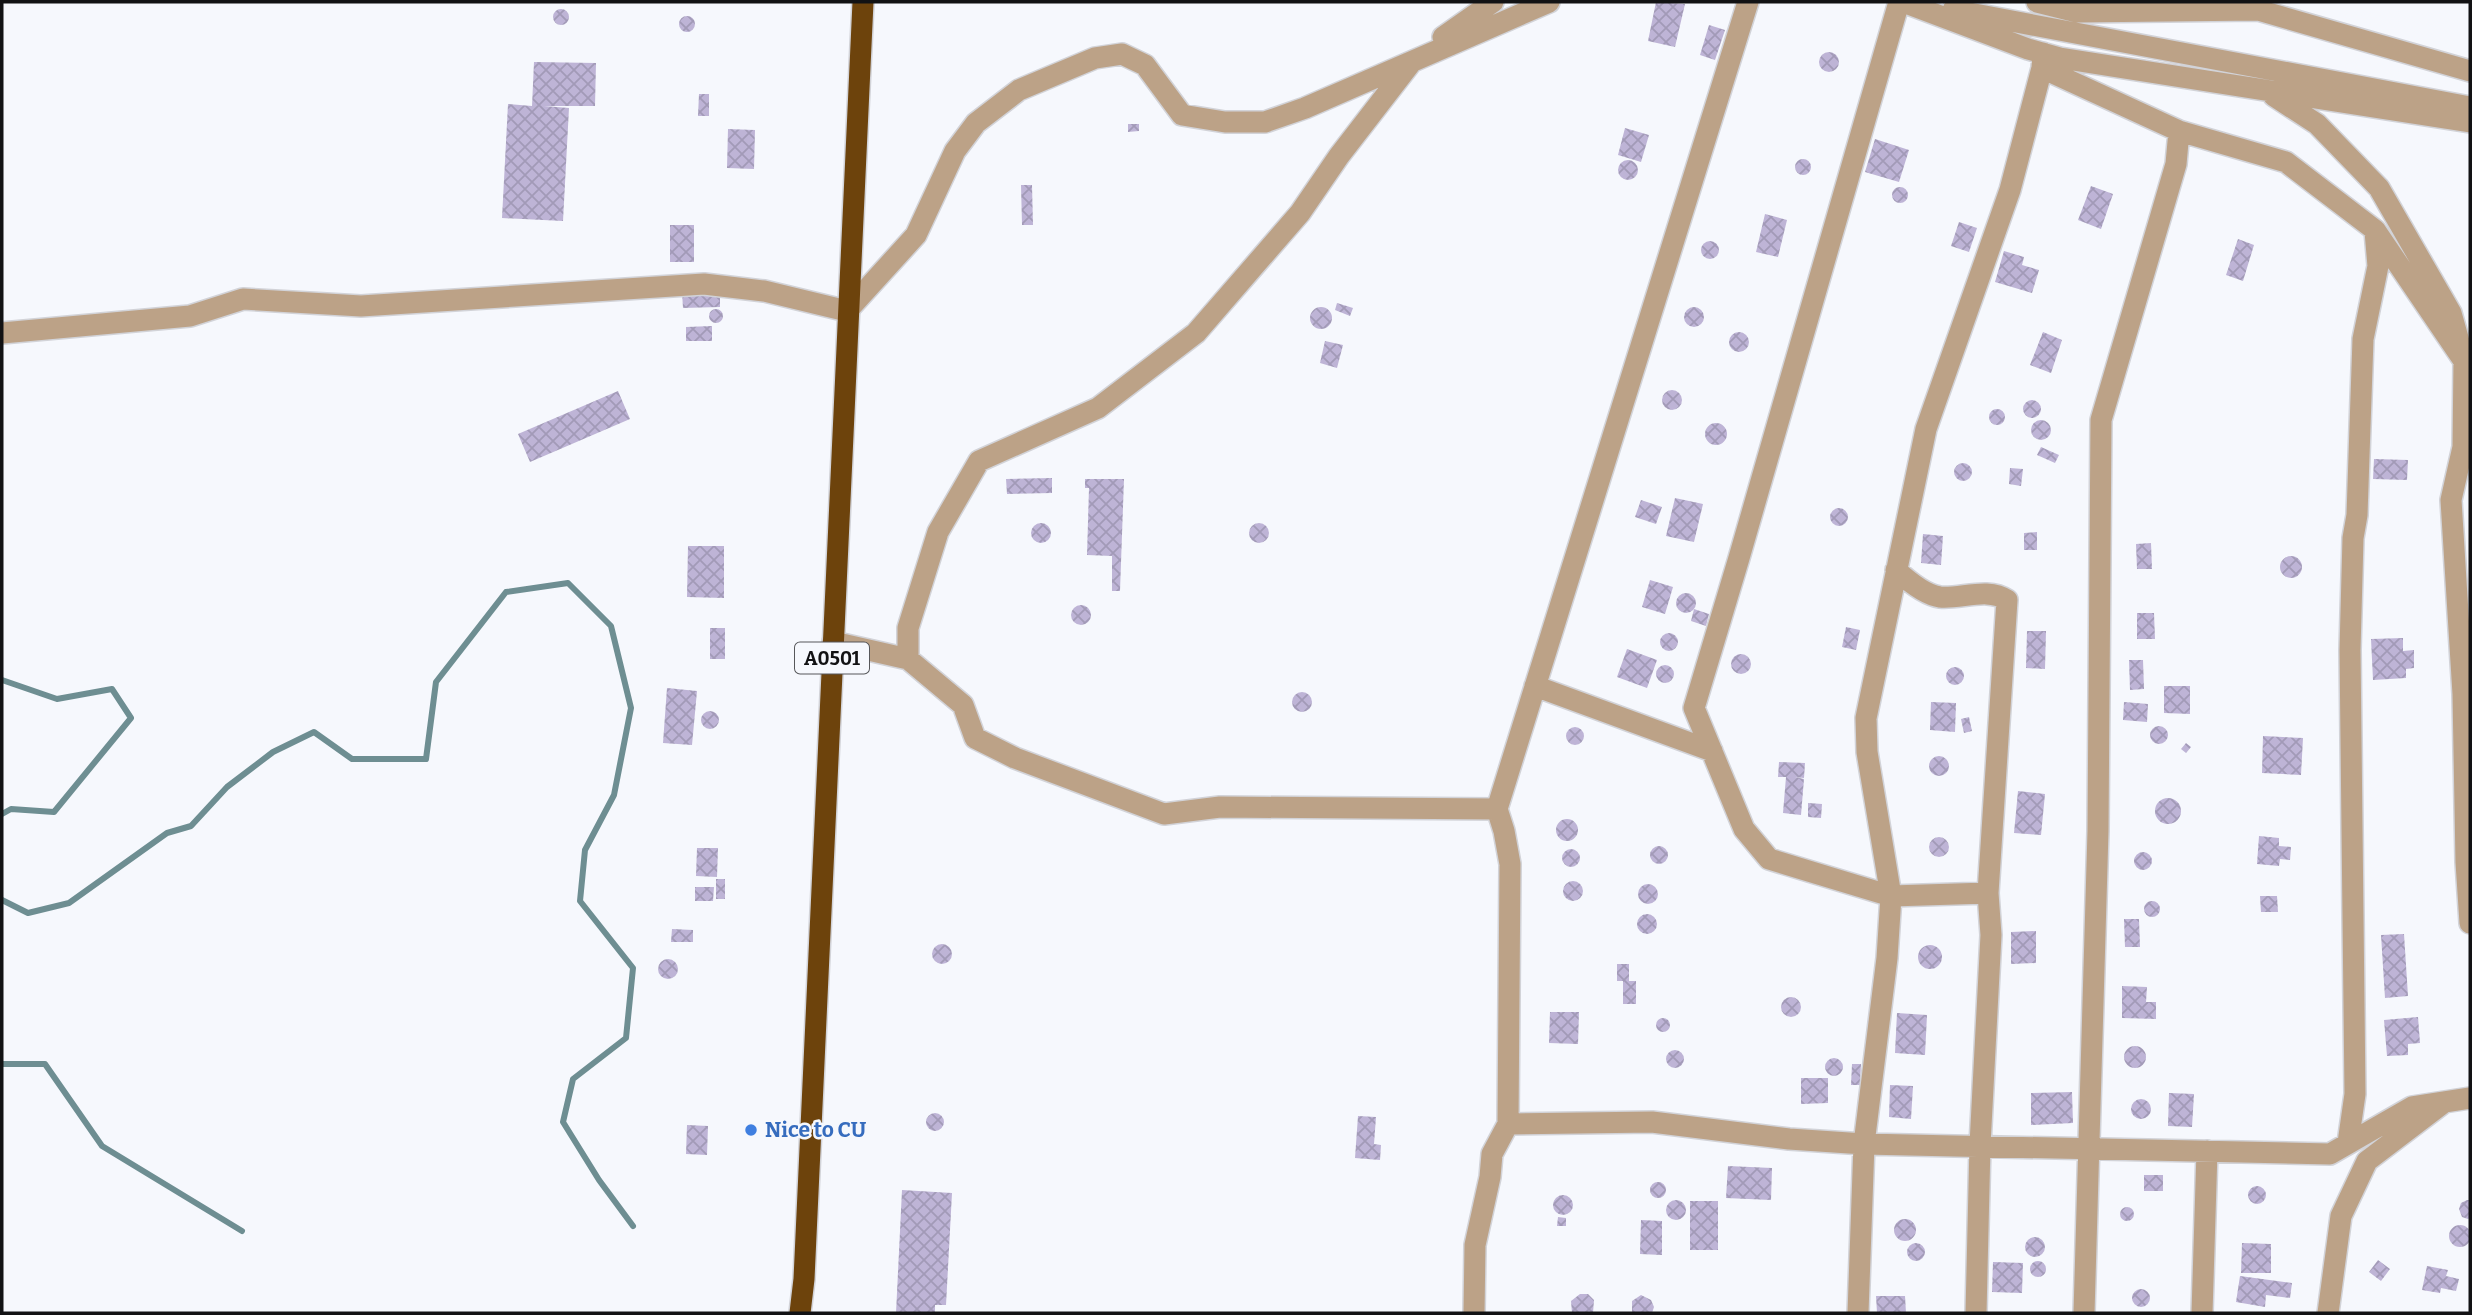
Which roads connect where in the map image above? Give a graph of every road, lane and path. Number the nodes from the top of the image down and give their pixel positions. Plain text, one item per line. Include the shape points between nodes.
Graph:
1 (863, 2) edge
2 (1493, 2) edge
3 (1549, 2) edge
4 (1748, 2) edge
5 (1903, 2) edge
6 (2037, 2) edge
7 (1413, 59) junction
8 (2042, 61) junction
9 (2470, 71) edge
10 (2267, 92) junction
11 (2470, 107) edge
12 (2470, 122) edge
13 (2179, 131) junction
14 (2375, 230) junction
15 (2461, 310) edge
16 (847, 311) junction
17 (2, 334) edge
18 (2467, 365) edge
19 (2467, 446) edge
20 (1896, 570) junction
21 (833, 642) junction
22 (908, 659) junction
23 (1535, 687) junction
24 (1712, 751) junction
25 (1497, 809) junction
26 (1988, 893) junction
27 (1891, 896) junction
28 (2470, 923) edge
29 (2470, 1087) edge
30 (2470, 1098) edge
31 (2445, 1101) junction
32 (1508, 1124) junction
33 (2348, 1143) junction
34 (1864, 1144) junction
35 (1980, 1145) junction
36 (2089, 1147) junction
37 (2207, 1151) junction
38 (800, 1313) edge
39 (1474, 1313) edge
40 (1858, 1313) edge
41 (1976, 1313) edge
42 (2084, 1313) edge
43 (2202, 1313) edge
44 (2328, 1313) edge

1 - 16 highway, A0501
2 - 7 street
3 - 7 street
4 - 23 street
5 - 8 street
5 - 11 street
5 - 24 street via 1694,708
6 - 9 street via 2077,12 2258,10
7 - 16 street via 1265,122 1182,116 1146,65 1122,54 1095,58 1019,90 976,123 955,151 916,235
7 - 22 street via 1300,213 1196,333 1098,408 979,461 938,532 908,628
8 - 10 street via 2060,58
8 - 13 street
8 - 20 street via 2010,190 1926,429
10 - 12 street
10 - 15 street via 2317,124 2379,188
13 - 14 street via 2286,162
13 - 36 street via 2176,164 2101,421 2098,831
14 - 18 street
14 - 33 street via 2378,266 2363,339 2353,538 2355,1094
15 - 18 street
16 - 17 street via 764,291 704,284 361,306 243,299 190,316
16 - 21 highway, A0501
18 - 19 street
19 - 28 street via 2451,500
20 - 26 street via 1937,597 1973,594 2007,600
20 - 27 street via 1866,718 1867,752
21 - 22 street
21 - 38 highway, A0501
22 - 25 street via 963,705 975,738 1015,758 1164,814 1220,807
23 - 24 street
23 - 25 street
24 - 27 street via 1744,830 1769,859
25 - 32 street via 1510,864
26 - 27 street
26 - 35 street via 1991,935
27 - 34 street via 1888,958
29 - 31 street
30 - 31 street
31 - 33 street via 2412,1107
31 - 44 street via 2367,1161 2341,1216
32 - 34 street via 1652,1122
32 - 39 street via 1492,1154 1475,1245
33 - 37 street via 2330,1154
34 - 35 street
34 - 40 street
35 - 36 street
35 - 41 street
36 - 37 street
36 - 42 street
37 - 43 street

